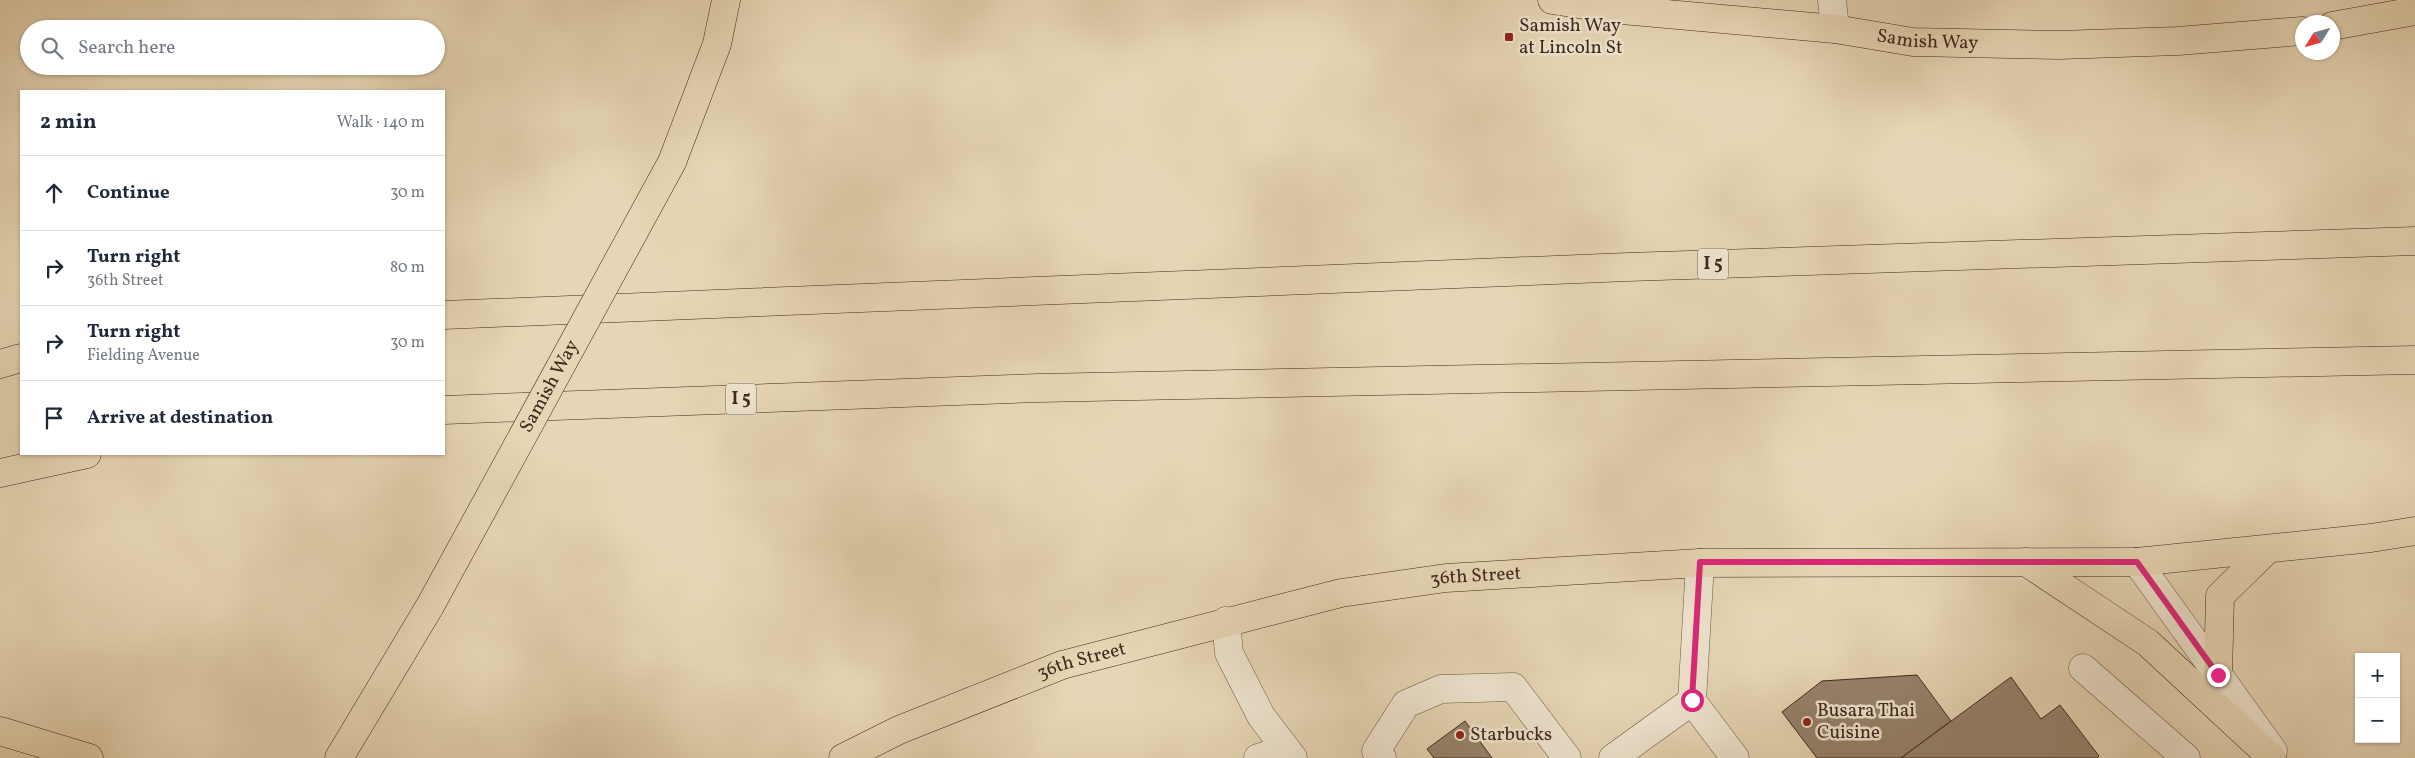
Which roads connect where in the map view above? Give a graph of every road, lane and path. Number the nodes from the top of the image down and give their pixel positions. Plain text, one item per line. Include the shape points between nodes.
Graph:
1 (726, 0) edge
2 (1552, 0) edge
3 (1832, 0) edge
4 (2415, 11) edge
5 (2340, 25) edge
6 (1835, 29) junction
7 (2295, 32) edge
8 (2415, 241) edge
9 (445, 316) edge
10 (20, 358) edge
11 (2415, 360) edge
12 (0, 364) edge
13 (445, 410) edge
14 (83, 455) edge
15 (0, 474) edge
16 (2415, 531) edge
17 (2268, 549) junction
18 (1700, 562) junction
19 (2026, 562) junction
20 (2137, 562) junction
21 (1226, 621) junction
22 (2083, 668) dead end
23 (2218, 675) junction
24 (1692, 700) junction
25 (0, 731) edge
26 (1289, 753) edge
27 (1379, 754) edge
28 (89, 758) edge
29 (338, 758) edge
30 (843, 758) edge
31 (1258, 758) edge
32 (1567, 758) edge
33 (1613, 758) edge
34 (1735, 758) edge
35 (2186, 758) edge
36 (2272, 758) edge
37 (2279, 758) edge

1 - 29 main road, Samish Way, bridge via 717,44 672,162 430,606
2 - 6 main road, Samish Way via 1612,9
3 - 6 street
4 - 5 main road
6 - 7 main road, Samish Way via 1913,42 2059,46
8 - 9 main road, I 5 via 1628,267
10 - 12 main road
11 - 13 main road, I 5 via 1038,388
14 - 15 main road
16 - 17 main road, 36th Street
17 - 20 main road, 36th Street
17 - 23 main road via 2220,596
18 - 19 main road, 36th Street
18 - 21 main road, 36th Street via 1446,578 1341,592
18 - 24 street
19 - 20 main road, 36th Street
19 - 36 main road via 2148,643
20 - 23 street
21 - 26 street via 1229,653 1262,716
21 - 30 main road, 36th Street via 1062,665 899,730
22 - 35 street
23 - 37 street
24 - 33 street
24 - 34 street
25 - 28 main road
26 - 31 street
27 - 32 street via 1406,704 1441,689 1513,687

